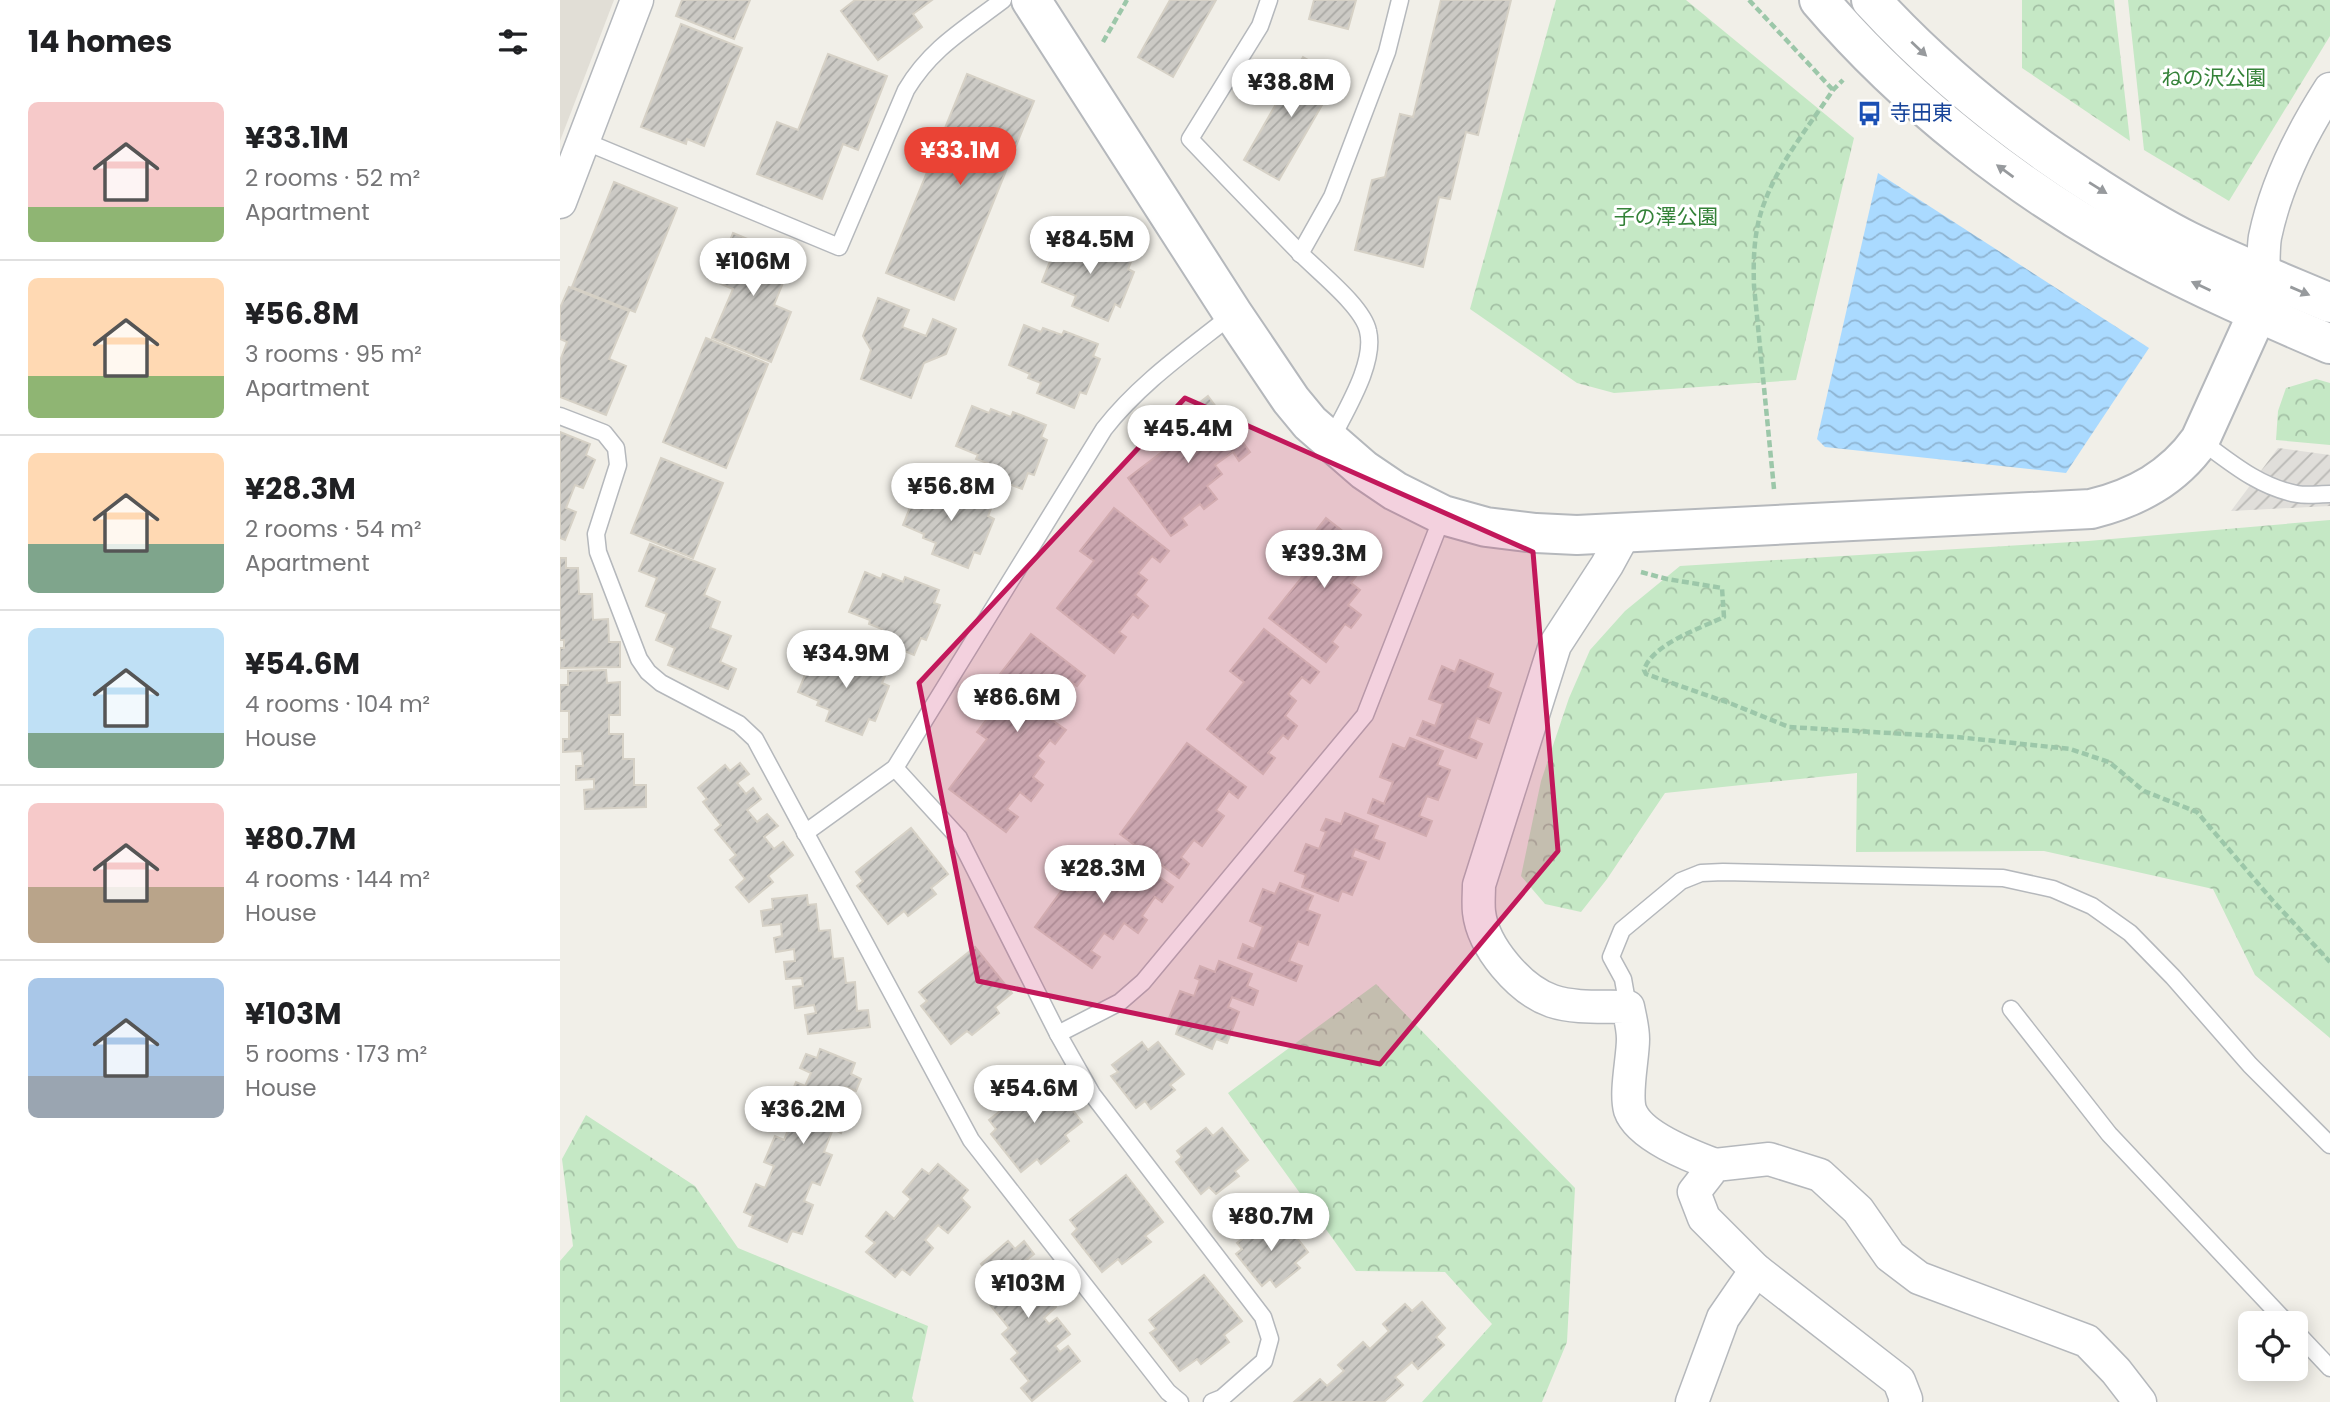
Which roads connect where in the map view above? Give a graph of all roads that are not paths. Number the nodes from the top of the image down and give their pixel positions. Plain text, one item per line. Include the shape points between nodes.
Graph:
1 (637, 0) edge
2 (1003, 0) edge
3 (1031, 0) edge
4 (1269, 0) edge
5 (1400, 0) edge
6 (1819, 0) edge
7 (1871, 0) edge
8 (2330, 89) edge
9 (584, 141) junction
10 (560, 202) edge
11 (1300, 254) junction
12 (2263, 275) junction
13 (2330, 303) edge
14 (2258, 312) junction
15 (1233, 314) junction
16 (2330, 344) edge
17 (560, 416) edge
18 (2200, 440) junction
19 (1330, 443) junction
20 (2330, 494) edge
21 (1443, 515) junction
22 (1625, 532) junction
23 (895, 768) junction
24 (805, 834) junction
25 (1628, 1007) junction
26 (2011, 1009) dead end
27 (1058, 1034) junction
28 (2330, 1145) edge
29 (1715, 1165) junction
30 (1756, 1270) junction
31 (2276, 1311) edge
32 (2308, 1345) edge
33 (2330, 1368) edge
34 (1180, 1402) edge
35 (1212, 1402) edge
36 (1692, 1402) edge
37 (1905, 1402) edge
38 (2140, 1402) edge

1 - 9 street
2 - 9 lane via 919,68 839,247
3 - 15 street
4 - 11 lane via 1260,26 1190,139
5 - 11 lane via 1387,52 1332,197
14 -> 6 street via 2136,254 2012,176 1878,63
7 -> 12 street via 1943,71 2040,149 2153,222
8 - 12 street via 2286,170 2265,238
9 - 10 street
11 - 19 lane via 1358,310 1368,330 1369,350 1362,374
12 -> 13 street
12 - 14 street
14 - 16 street
14 - 18 street
15 - 19 street via 1291,400
15 - 23 lane via 1144,386 1104,429
17 - 24 lane via 604,433 616,447 618,466 596,534 598,552 639,659 661,682 739,724 755,739
18 - 20 lane via 2267,485 2298,494
18 - 22 street via 2174,471 2121,502 2091,509
19 - 21 street via 1395,491
21 - 22 street via 1486,527 1536,533
21 - 27 lane via 1365,715 1143,982 1120,1002
22 - 25 street via 1555,645 1479,885 1479,912 1497,955 1531,992 1571,1006
23 - 24 lane
23 - 27 lane via 959,838
24 - 34 lane via 971,1140
25 - 28 lane via 1623,979 1611,957 1622,930 1681,881 1701,873 2003,878 2053,889 2092,906 2130,933
25 - 29 street via 1633,1037 1630,1110 1644,1128 1680,1151
26 - 31 lane via 2109,1134
27 - 35 lane via 1092,1094 1263,1317 1270,1339 1264,1361
29 - 30 street via 1694,1192 1704,1218
29 - 38 street via 1769,1159 1819,1175 1858,1210 1890,1256 1919,1278 2087,1341
30 - 36 street via 1723,1318
30 - 37 street via 1899,1381
32 - 33 lane

